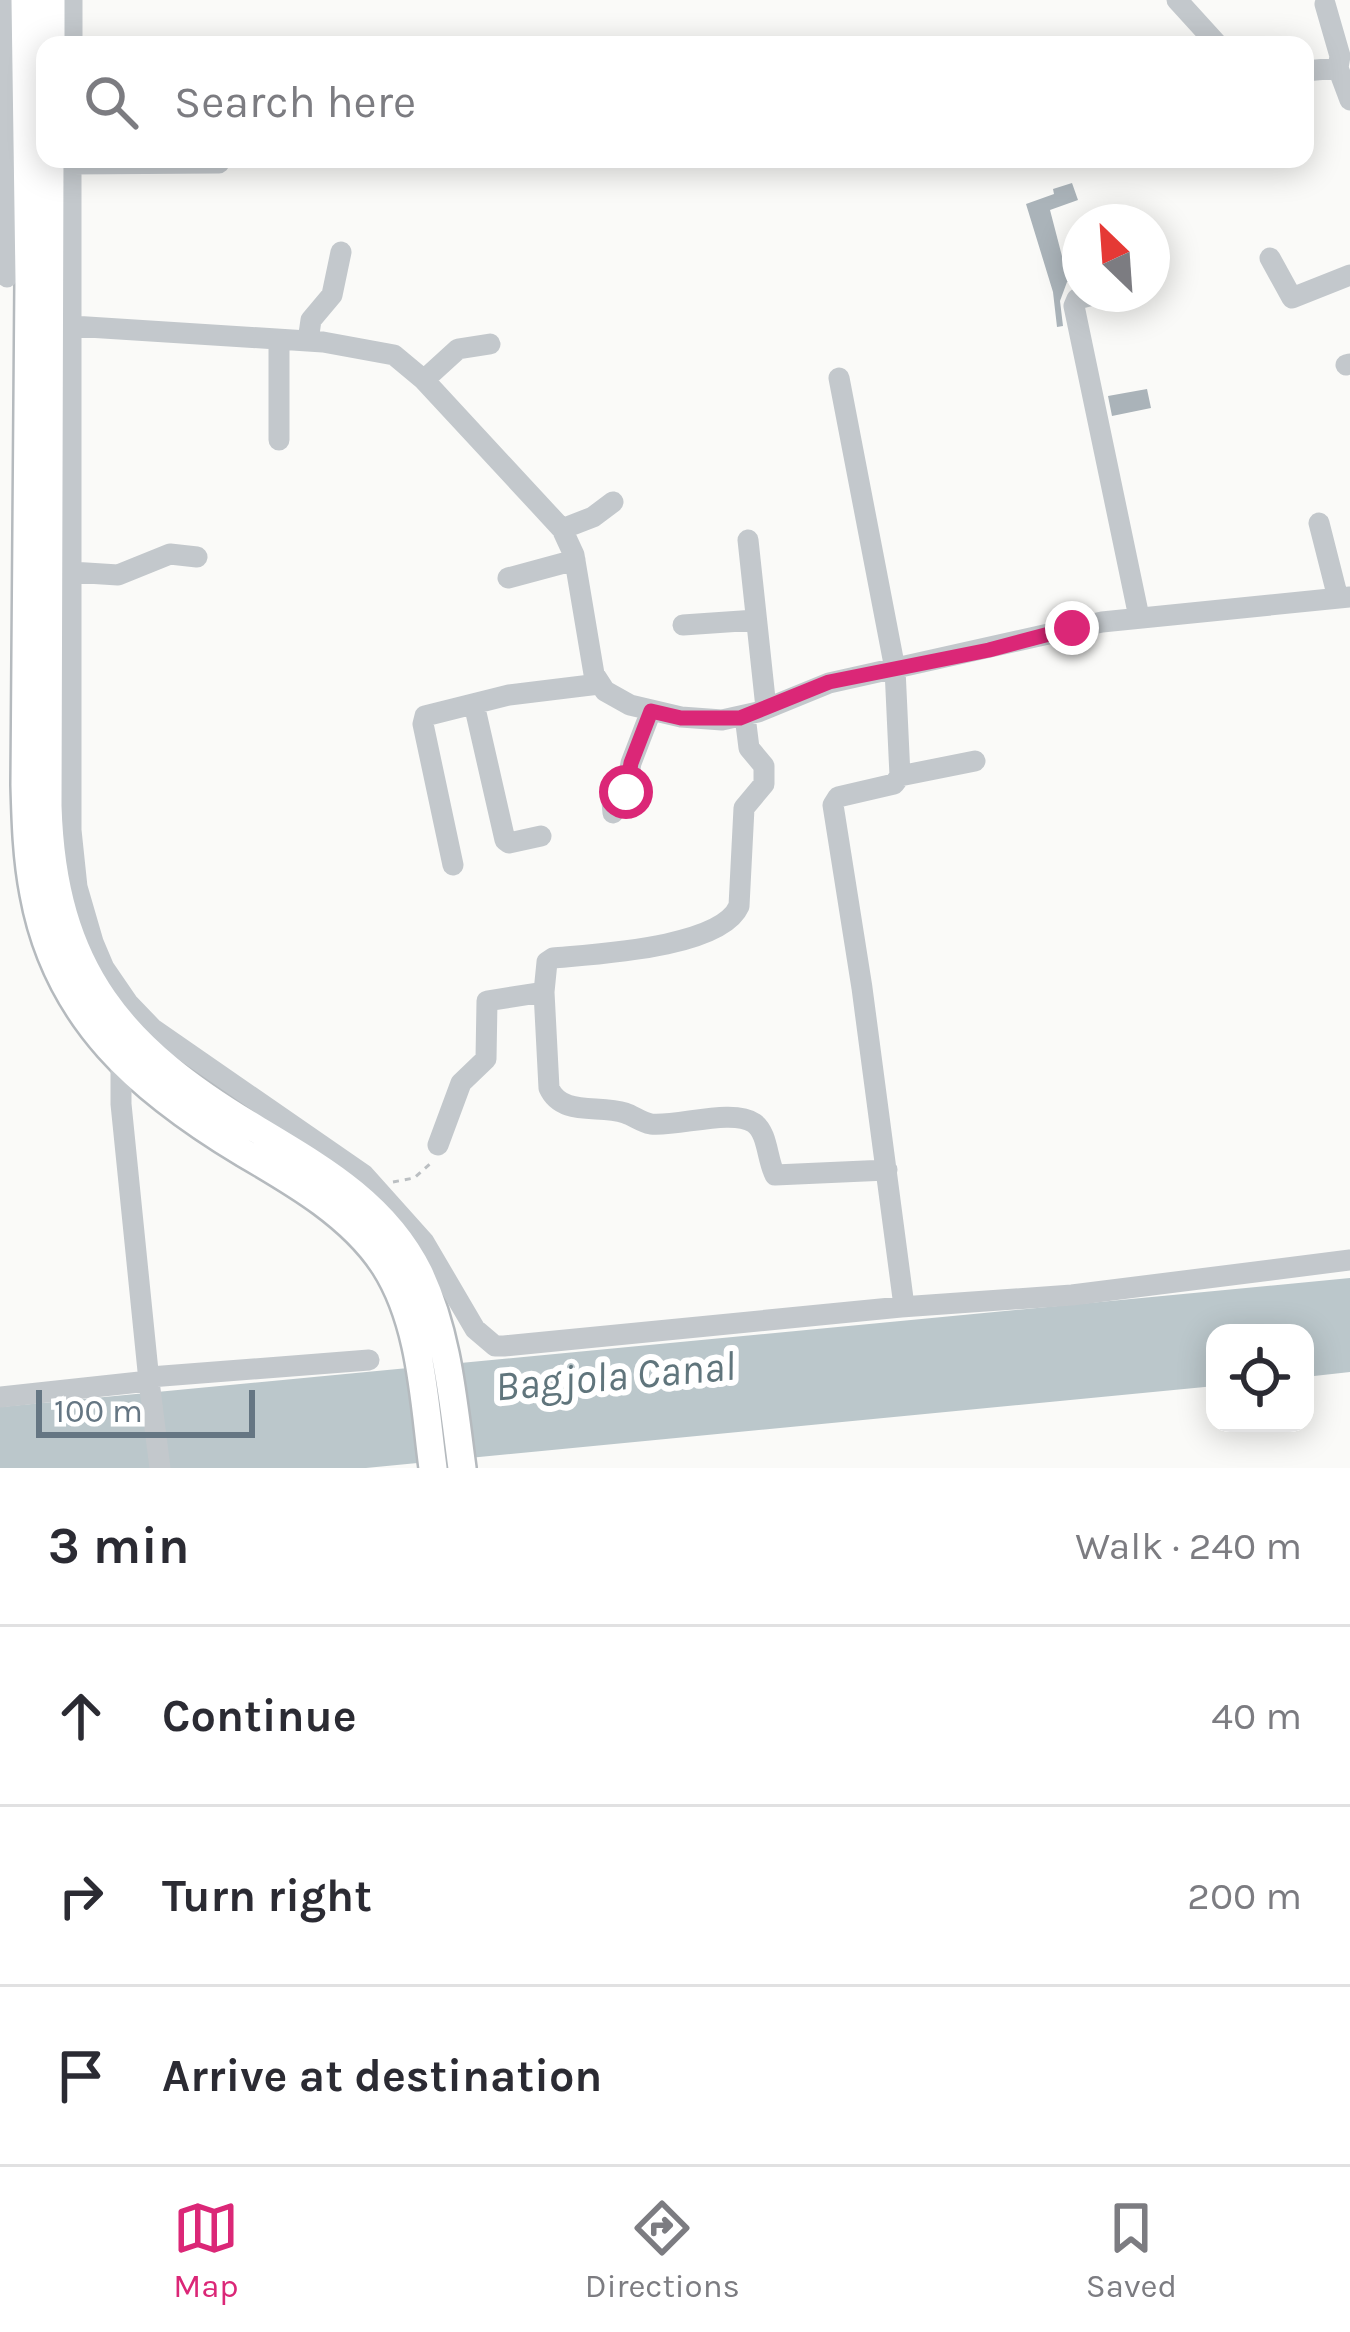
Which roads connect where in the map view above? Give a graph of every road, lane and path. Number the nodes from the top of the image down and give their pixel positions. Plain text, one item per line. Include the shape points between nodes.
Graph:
1 (5, 0) edge
2 (25, 0) edge
3 (51, 0) edge
4 (72, 0) edge
5 (1177, 0) edge
6 (1325, 4) dead end
7 (51, 36) edge
8 (72, 36) edge
9 (1210, 36) edge
10 (1343, 72) edge
11 (1350, 100) edge
12 (62, 168) edge
13 (341, 252) dead end
14 (1270, 258) dead end
15 (1350, 275) edge
16 (32, 279) edge
17 (1075, 312) edge
18 (72, 326) junction
19 (279, 340) junction
20 (308, 341) junction
21 (490, 344) dead end
22 (839, 378) dead end
23 (424, 380) junction
24 (280, 440) dead end
25 (613, 502) dead end
26 (1319, 523) dead end
27 (562, 529) junction
28 (748, 540) dead end
29 (197, 557) dead end
30 (575, 560) junction
31 (71, 572) junction
32 (508, 578) dead end
33 (1344, 597) edge
34 (1139, 617) junction
35 (756, 620) junction
36 (683, 626) dead end
37 (895, 669) junction
38 (598, 684) junction
39 (474, 704) junction
40 (651, 711) junction
41 (755, 712) junction
42 (975, 761) dead end
43 (900, 776) junction
44 (613, 813) dead end
45 (542, 836) dead end
46 (454, 866) dead end
47 (544, 992) junction
48 (137, 1045) junction
49 (441, 1134) joint
50 (886, 1170) junction
51 (380, 1190) junction
52 (1350, 1260) edge
53 (904, 1306) junction
54 (432, 1355) junction
55 (369, 1360) dead end
56 (150, 1385) junction
57 (0, 1397) edge
58 (160, 1468) edge
59 (433, 1468) edge
60 (461, 1468) edge

1 - 16 street
2 - 16 main road
3 - 7 main road
4 - 8 street
5 - 9 street
6 - 10 street
10 - 11 street
12 - 16 main road
13 - 20 street via 332,295 311,320
14 - 15 street via 1292,298
16 - 18 street
16 - 48 main road via 51,861 83,968
17 - 34 street
18 - 19 street
18 - 31 street
19 - 20 street
19 - 24 street
20 - 23 street via 378,349
21 - 23 street via 458,349
22 - 37 street
23 - 27 street
25 - 27 street
26 - 33 street
27 - 30 street
28 - 35 street
29 - 31 street via 170,554 118,575
30 - 32 street
30 - 38 street
31 - 48 street via 77,887
33 - 34 street
34 - 37 street
35 - 36 street
35 - 41 street
37 - 41 street via 814,687
37 - 43 street
38 - 39 street
38 - 40 street
39 - 45 street via 506,840
39 - 46 street via 424,719
40 - 41 street via 722,720
40 - 44 street
41 - 47 street via 749,748 764,766 764,784 744,808 735,915 651,947 553,958
42 - 43 street
43 - 50 street via 832,805
47 - 49 street via 488,1001 487,1059 461,1083
47 - 50 street via 549,1088 565,1106 611,1109 653,1124 750,1121 775,1175
48 - 51 street via 340,1155
48 - 54 main road via 322,1167 378,1214 419,1273
48 - 56 street via 121,1104
49 - 51 path via 422,1172
50 - 53 street
51 - 53 street via 445,1273 475,1329 495,1346
52 - 53 street via 1072,1295
54 - 59 main road
54 - 60 main road
55 - 56 street
56 - 57 street
56 - 58 street

